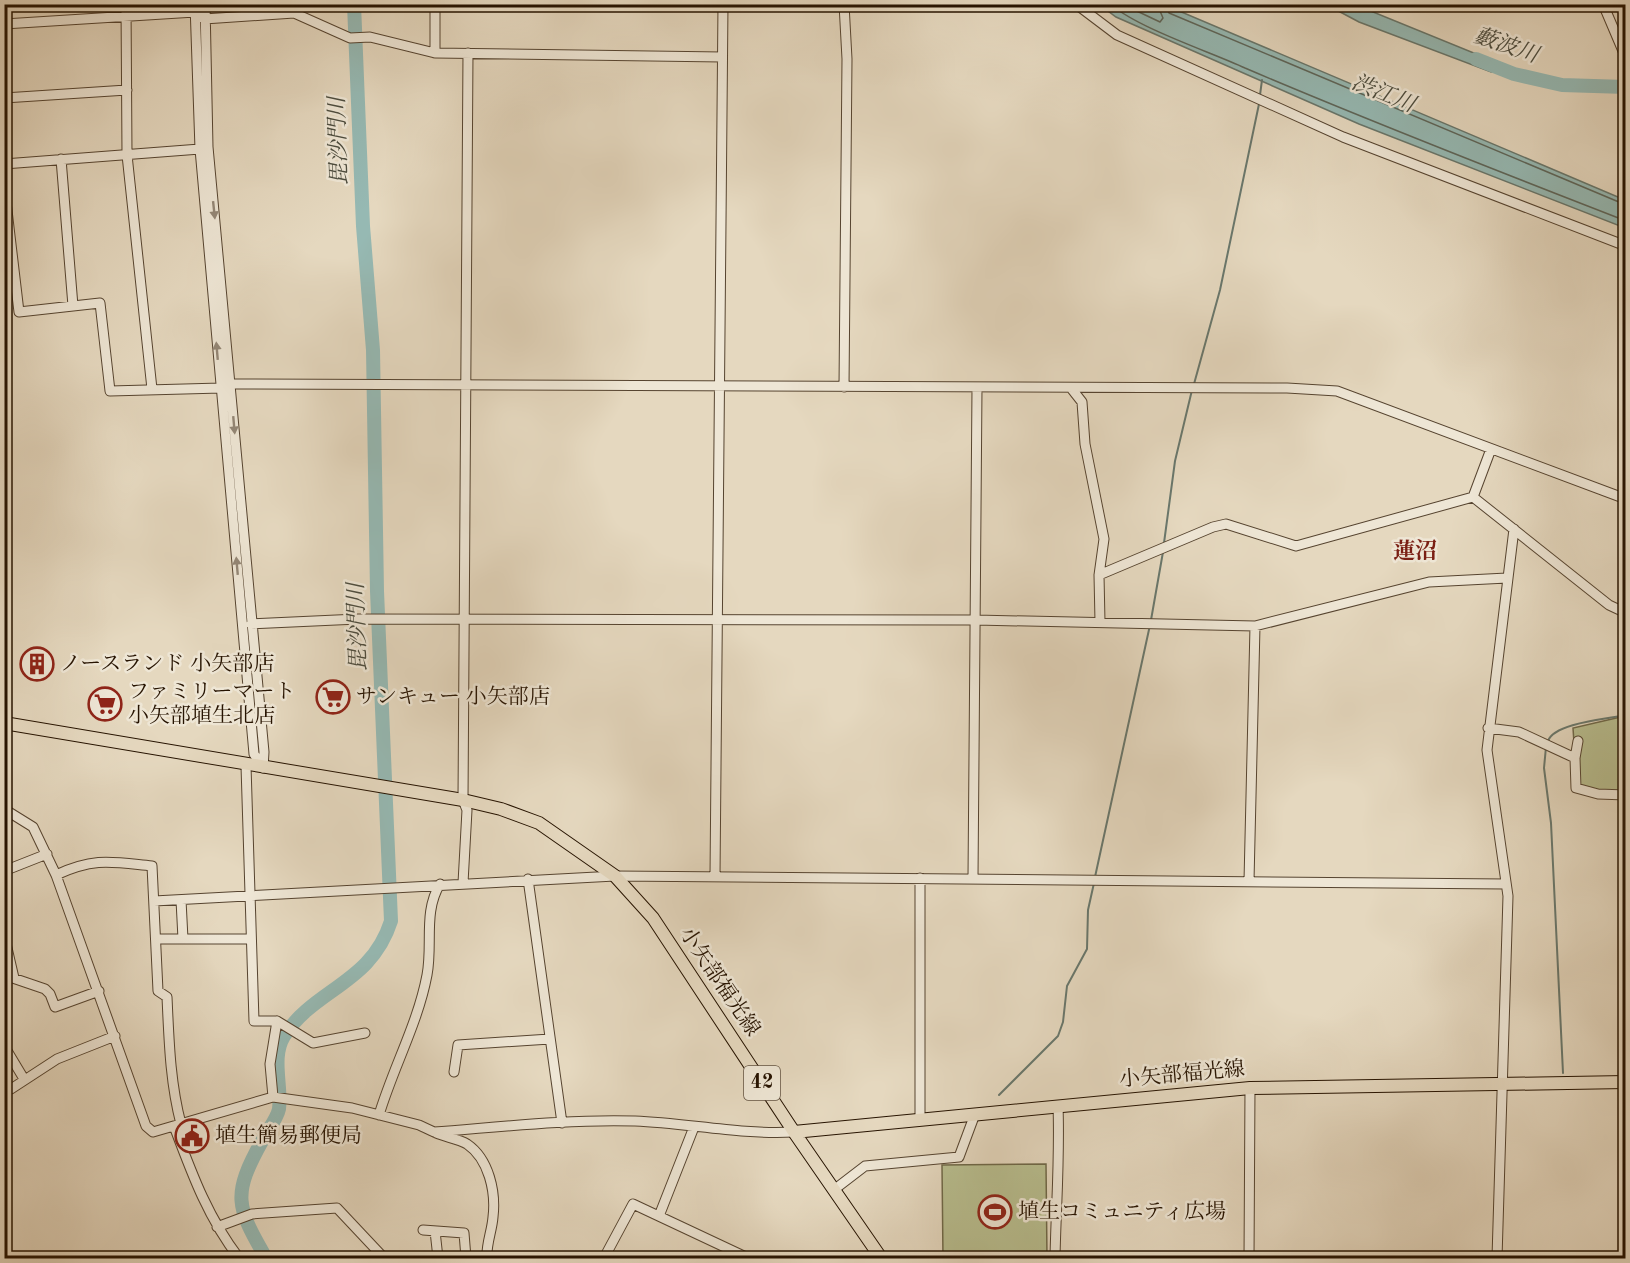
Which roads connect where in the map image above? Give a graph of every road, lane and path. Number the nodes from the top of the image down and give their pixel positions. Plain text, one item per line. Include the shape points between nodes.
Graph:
1 (126, 4) edge
2 (205, 4) edge
3 (435, 4) edge
4 (723, 4) edge
5 (844, 4) edge
6 (1076, 4) edge
7 (1603, 4) edge
8 (195, 8) edge
9 (126, 16) junction
10 (204, 19) junction
11 (4, 24) edge
12 (435, 53) junction
13 (468, 53) junction
14 (722, 57) junction
15 (1626, 58) edge
16 (127, 90) junction
17 (4, 98) edge
18 (200, 149) junction
19 (127, 154) junction
20 (61, 159) junction
21 (4, 164) edge
22 (4, 185) edge
23 (1626, 246) edge
24 (73, 306) junction
25 (231, 384) junction
26 (466, 384) junction
27 (718, 386) junction
28 (844, 387) junction
29 (220, 388) junction
30 (976, 388) junction
31 (1071, 388) junction
32 (152, 389) junction
33 (1491, 449) junction
34 (1473, 497) junction
35 (1626, 499) edge
36 (1514, 529) junction
37 (1099, 575) junction
38 (1507, 578) junction
39 (1626, 613) edge
40 (976, 620) junction
41 (464, 621) junction
42 (717, 621) junction
43 (1100, 622) junction
44 (251, 624) junction
45 (1255, 626) junction
46 (4, 723) edge
47 (1488, 728) junction
48 (1578, 741) dead end
49 (1575, 758) junction
50 (246, 766) junction
51 (263, 768) junction
52 (1626, 795) edge
53 (464, 800) junction
54 (4, 809) edge
55 (47, 854) junction
56 (4, 871) edge
57 (56, 875) junction
58 (615, 876) junction
59 (715, 876) junction
60 (921, 878) junction
61 (972, 878) junction
62 (528, 879) junction
63 (1249, 881) junction
64 (463, 883) junction
65 (440, 884) junction
66 (1506, 884) junction
67 (249, 897) junction
68 (181, 900) junction
69 (154, 901) junction
70 (4, 935) edge
71 (156, 939) junction
72 (183, 939) junction
73 (250, 939) junction
74 (9, 977) edge
75 (99, 991) junction
76 (277, 1021) junction
77 (4, 1030) edge
78 (365, 1033) dead end
79 (115, 1036) junction
80 (550, 1039) junction
81 (454, 1072) dead end
82 (24, 1079) junction
83 (1626, 1082) edge
84 (1503, 1084) junction
85 (1250, 1088) junction
86 (11, 1089) dead end
87 (273, 1097) junction
88 (1058, 1106) junction
89 (975, 1114) junction
90 (379, 1115) junction
91 (920, 1119) junction
92 (562, 1123) junction
93 (177, 1125) junction
94 (694, 1127) junction
95 (434, 1132) junction
96 (794, 1132) junction
97 (835, 1189) junction
98 (1626, 1215) edge
99 (659, 1216) junction
100 (217, 1227) junction
101 (423, 1230) dead end
102 (435, 1231) junction
103 (239, 1258) edge
104 (384, 1258) edge
105 (438, 1258) edge
106 (466, 1258) edge
107 (487, 1258) edge
108 (604, 1258) edge
109 (748, 1258) edge
110 (881, 1258) edge
111 (1055, 1258) edge
112 (1249, 1258) edge
113 (1497, 1258) edge
114 (1623, 1258) edge

1 - 9 street
2 - 10 street
3 - 12 street
4 - 14 street
5 - 28 street
6 - 23 street via 1117,35 1278,109
7 - 15 street
8 - 9 street
8 - 10 street
8 - 18 street
9 - 11 street
9 - 16 street
10 - 12 street via 294,13 350,38 370,37
10 -> 25 street via 208,147
12 - 13 street
13 - 14 street
13 - 26 street
14 - 27 street
16 - 17 street
16 - 19 street
18 - 19 street
29 -> 18 street
19 - 20 street
19 - 32 street
20 - 21 street
20 - 24 street
22 - 24 street via 19,312
24 - 32 street via 100,303 110,391
25 - 26 street
25 - 29 street
25 -> 44 street
26 - 27 street
26 - 41 street
27 - 28 street
27 - 42 street
28 - 30 street
29 - 32 street
51 -> 29 street via 254,754
30 - 31 street
30 - 40 street
31 - 33 street via 1337,391
31 - 37 street via 1082,402 1085,444 1104,539
33 - 34 street
33 - 35 street
34 - 36 street
34 - 37 street via 1296,546 1226,524
36 - 38 street
36 - 39 street via 1609,605
37 - 43 street
38 - 45 street via 1429,582
38 - 47 street
40 - 42 street
40 - 43 street
40 - 61 street
41 - 42 street
41 - 44 street via 358,619
41 - 53 street
42 - 59 street
43 - 45 street
44 - 51 street
45 - 63 street
46 - 50 main road, 小矢部福光線 / 42
47 - 49 street via 1519,732
47 - 66 street via 1487,750
48 - 49 street
49 - 52 street via 1576,788
50 - 51 main road, 小矢部福光線 / 42
50 - 67 street
51 - 53 main road, 小矢部福光線 / 42
53 - 58 main road, 小矢部福光線 / 42 via 501,808 539,823
53 - 64 street via 467,810
54 - 55 street via 33,827
55 - 56 street
55 - 57 street
57 - 69 street via 79,864 98,861 152,866
57 - 75 street
58 - 59 street
58 - 62 street
58 - 96 main road, 小矢部福光線 / 42 via 653,918
59 - 60 street
60 - 61 street
60 - 91 street
61 - 63 street
62 - 64 street
62 - 80 street
63 - 66 street
64 - 65 street
65 - 67 street
65 - 90 street via 432,897 427,974
66 - 84 street
67 - 68 street
67 - 73 street
68 - 69 street
68 - 72 street
69 - 71 street
70 - 74 street
71 - 72 street
71 - 93 street via 158,991 167,997
72 - 73 street
73 - 76 street via 254,1021
74 - 75 street via 45,989 55,1006
75 - 79 street
76 - 78 street via 313,1043
76 - 87 street via 270,1064
77 - 82 street via 6,1049
79 - 82 street via 57,1059
79 - 93 street via 146,1126 153,1132
80 - 81 street via 458,1045
80 - 92 street
82 - 86 street
83 - 84 main road, 小矢部福光線
84 - 85 main road, 小矢部福光線
84 - 113 street
85 - 88 main road, 小矢部福光線
85 - 112 street
87 - 90 street
87 - 93 street
88 - 89 main road, 小矢部福光線
88 - 111 street via 1060,1157
89 - 91 main road, 小矢部福光線
89 - 97 street via 959,1157 865,1166
90 - 95 street
91 - 96 main road, 小矢部福光線
92 - 94 street via 635,1121
92 - 95 street
93 - 100 street via 201,1199
94 - 96 street via 760,1134
94 - 99 street
95 - 107 street via 467,1144 487,1169 494,1215
96 - 97 main road
97 - 110 main road
98 - 114 street
99 - 108 street via 633,1204
99 - 109 street
100 - 103 street
100 - 104 street via 252,1214 337,1208
101 - 102 street
102 - 105 street
102 - 106 street via 464,1233

